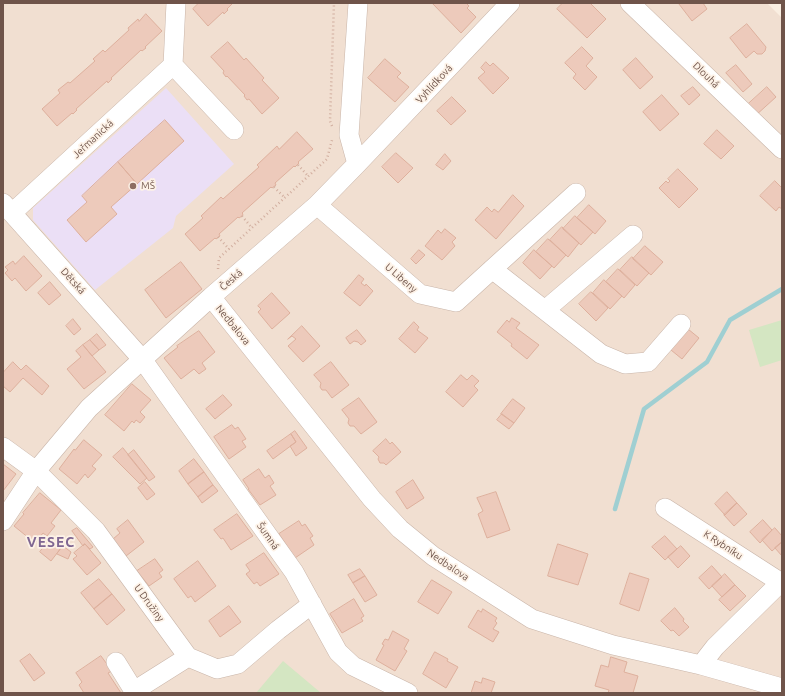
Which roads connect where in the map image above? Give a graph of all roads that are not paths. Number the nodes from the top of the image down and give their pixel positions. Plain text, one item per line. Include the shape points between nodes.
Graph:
1 (176, 3) edge
2 (358, 3) edge
3 (510, 3) edge
4 (630, 3) edge
5 (174, 65) junction
6 (234, 130) dead end
7 (782, 149) edge
8 (357, 164) junction
9 (576, 193) dead end
10 (317, 205) junction
11 (8, 208) edge
12 (633, 235) dead end
13 (492, 269) junction
14 (211, 297) junction
15 (545, 310) junction
16 (681, 324) dead end
17 (142, 359) junction
18 (3, 447) edge
19 (36, 471) junction
20 (665, 508) dead end
21 (3, 521) edge
22 (781, 581) edge
23 (312, 604) junction
24 (188, 657) junction
25 (116, 662) dead end
26 (701, 665) junction
27 (782, 688) edge
28 (408, 693) edge

1 - 5 street
2 - 8 street via 349,135
3 - 8 street, Vyhlídková
4 - 7 street, Dlouhá
5 - 6 street
5 - 11 street, Jeřmanická
8 - 10 street, Česká
9 - 13 street, U Libeny
10 - 13 street, U Libeny via 420,294 456,302
10 - 14 street, Česká
11 - 17 street, Dětská
12 - 15 street
13 - 15 street
14 - 17 street, Česká
14 - 26 street, Nedbalova via 372,499 400,529 433,556 532,619 613,645
15 - 16 street via 601,354 625,364 648,362
17 - 19 street, Česká via 89,408
17 - 23 street, Šumná via 294,572
18 - 19 street, U Družiny
19 - 21 street, Česká
19 - 24 street, U Družiny via 96,532
20 - 22 street, K Rybníku
22 - 26 street, K Rybníku via 715,647
23 - 24 street via 238,664 217,669
23 - 28 street, Šumná via 338,652 353,666
24 - 25 street via 134,691
26 - 27 street, Nedbalova

